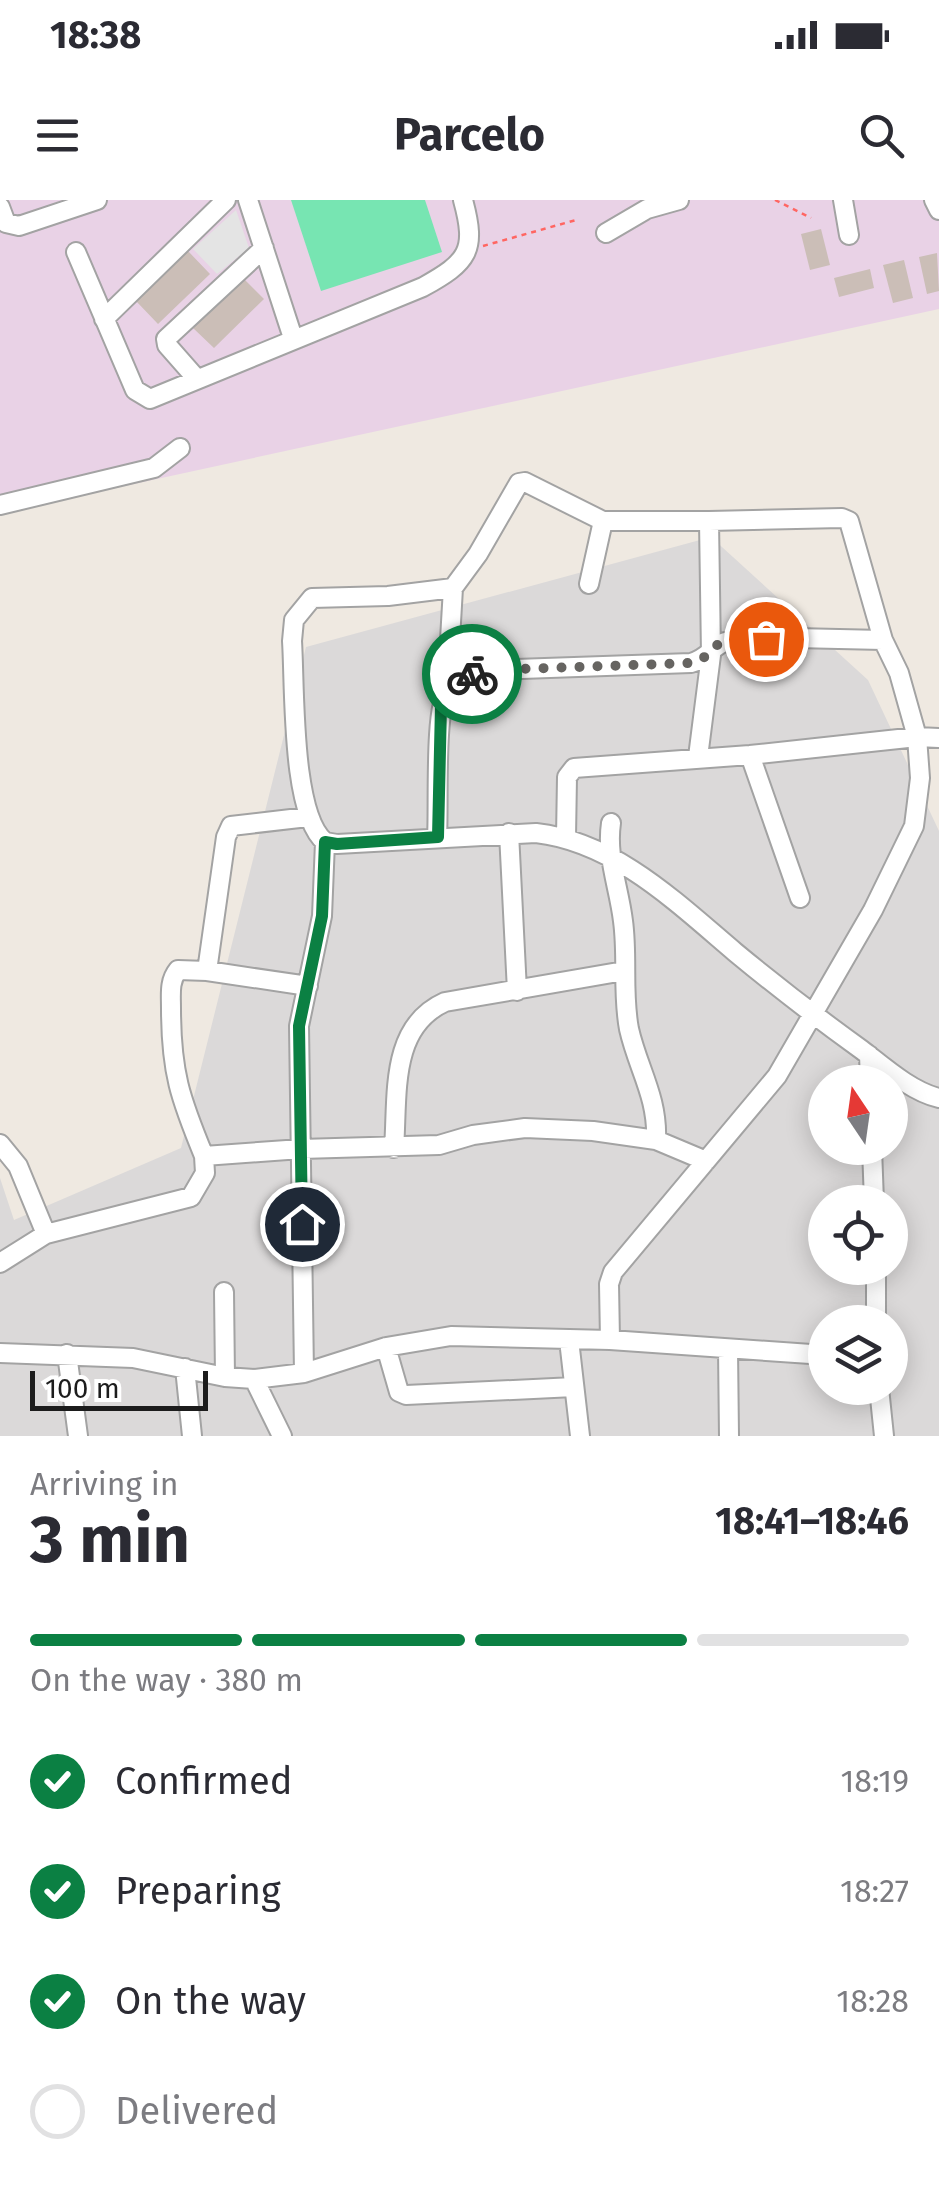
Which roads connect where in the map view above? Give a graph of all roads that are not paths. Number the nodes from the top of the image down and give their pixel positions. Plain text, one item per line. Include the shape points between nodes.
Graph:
1 (97, 200) edge
2 (226, 200) edge
3 (248, 200) edge
4 (463, 200) edge
5 (679, 200) edge
6 (843, 200) edge
7 (934, 200) edge
8 (0, 208) edge
9 (939, 210) edge
10 (606, 234) dead end
11 (848, 235) dead end
12 (264, 248) junction
13 (76, 252) dead end
14 (104, 319) junction
15 (294, 338) junction
16 (196, 378) junction
17 (180, 448) dead end
18 (0, 506) edge
19 (603, 521) junction
20 (709, 522) junction
21 (589, 584) dead end
22 (453, 588) junction
23 (882, 640) junction
24 (711, 655) junction
25 (447, 691) junction
26 (917, 737) junction
27 (939, 738) edge
28 (750, 755) junction
29 (698, 758) junction
30 (308, 817) junction
31 (612, 823) dead end
32 (509, 833) junction
33 (566, 836) junction
34 (438, 837) junction
35 (325, 842) junction
36 (610, 859) junction
37 (800, 898) dead end
38 (207, 971) junction
39 (624, 971) junction
40 (308, 986) junction
41 (517, 991) junction
42 (811, 1013) junction
43 (868, 1055) junction
44 (869, 1065) edge
45 (939, 1098) edge
46 (656, 1140) junction
47 (0, 1144) edge
48 (394, 1148) junction
49 (300, 1149) junction
50 (204, 1156) junction
51 (706, 1161) junction
52 (46, 1234) junction
53 (0, 1263) edge
54 (224, 1292) dead end
55 (569, 1340) junction
56 (610, 1340) junction
57 (386, 1347) junction
58 (728, 1348) junction
59 (0, 1352) edge
60 (67, 1354) junction
61 (808, 1354) edge
62 (185, 1368) junction
63 (304, 1373) junction
64 (225, 1377) junction
65 (254, 1379) junction
66 (574, 1387) junction
67 (881, 1405) edge
68 (78, 1436) edge
69 (192, 1436) edge
70 (282, 1436) edge
71 (580, 1436) edge
72 (729, 1436) edge
73 (884, 1436) edge

1 - 8 street via 18,226 6,224
2 - 14 street
3 - 12 street
4 - 15 street via 470,229 467,250 454,269
5 - 10 street
6 - 11 street
7 - 9 street
12 - 15 street
12 - 16 street via 166,339
13 - 14 street
14 - 16 street via 141,396 150,399
15 - 16 street
17 - 18 street via 154,468
19 - 20 street
19 - 21 street
19 - 22 street via 519,482
20 - 23 street via 849,520
20 - 24 street
22 - 25 street
22 - 30 street via 312,598 294,620
23 - 24 street via 736,640 718,644
23 - 26 street via 896,662
24 - 25 street via 691,663 490,670
24 - 29 street
25 - 34 street via 441,706
26 - 27 street
26 - 28 street
26 - 42 street via 914,826 874,910
28 - 29 street
28 - 37 street
29 - 33 street via 570,770
30 - 35 street
30 - 38 street via 231,826
31 - 36 street
32 - 33 street
32 - 34 street
32 - 41 street
33 - 36 street
34 - 35 street
35 - 40 street via 322,916
36 - 39 street via 624,921
36 - 42 street via 666,892
38 - 40 street
38 - 50 street via 178,970 170,984 176,1081
39 - 41 street
39 - 46 street via 629,1027 656,1110
40 - 49 street via 299,1026
41 - 48 street via 445,1002 412,1026 400,1062
42 - 43 street
42 - 51 street via 777,1076
43 - 44 street
43 - 45 street
46 - 48 street via 525,1128
46 - 51 street
47 - 52 street via 18,1166
48 - 49 street
49 - 50 street
49 - 63 street
50 - 52 street via 205,1174 191,1197
51 - 56 street via 613,1272
52 - 53 street
54 - 64 street
55 - 56 street
55 - 57 street via 450,1336
55 - 66 street
56 - 58 street
57 - 63 street
57 - 66 street via 396,1385 406,1395
58 - 61 street
58 - 72 street
59 - 60 street
60 - 62 street
60 - 68 street
62 - 64 street
62 - 69 street
63 - 65 street
64 - 65 street
65 - 70 street
66 - 71 street
67 - 73 street

